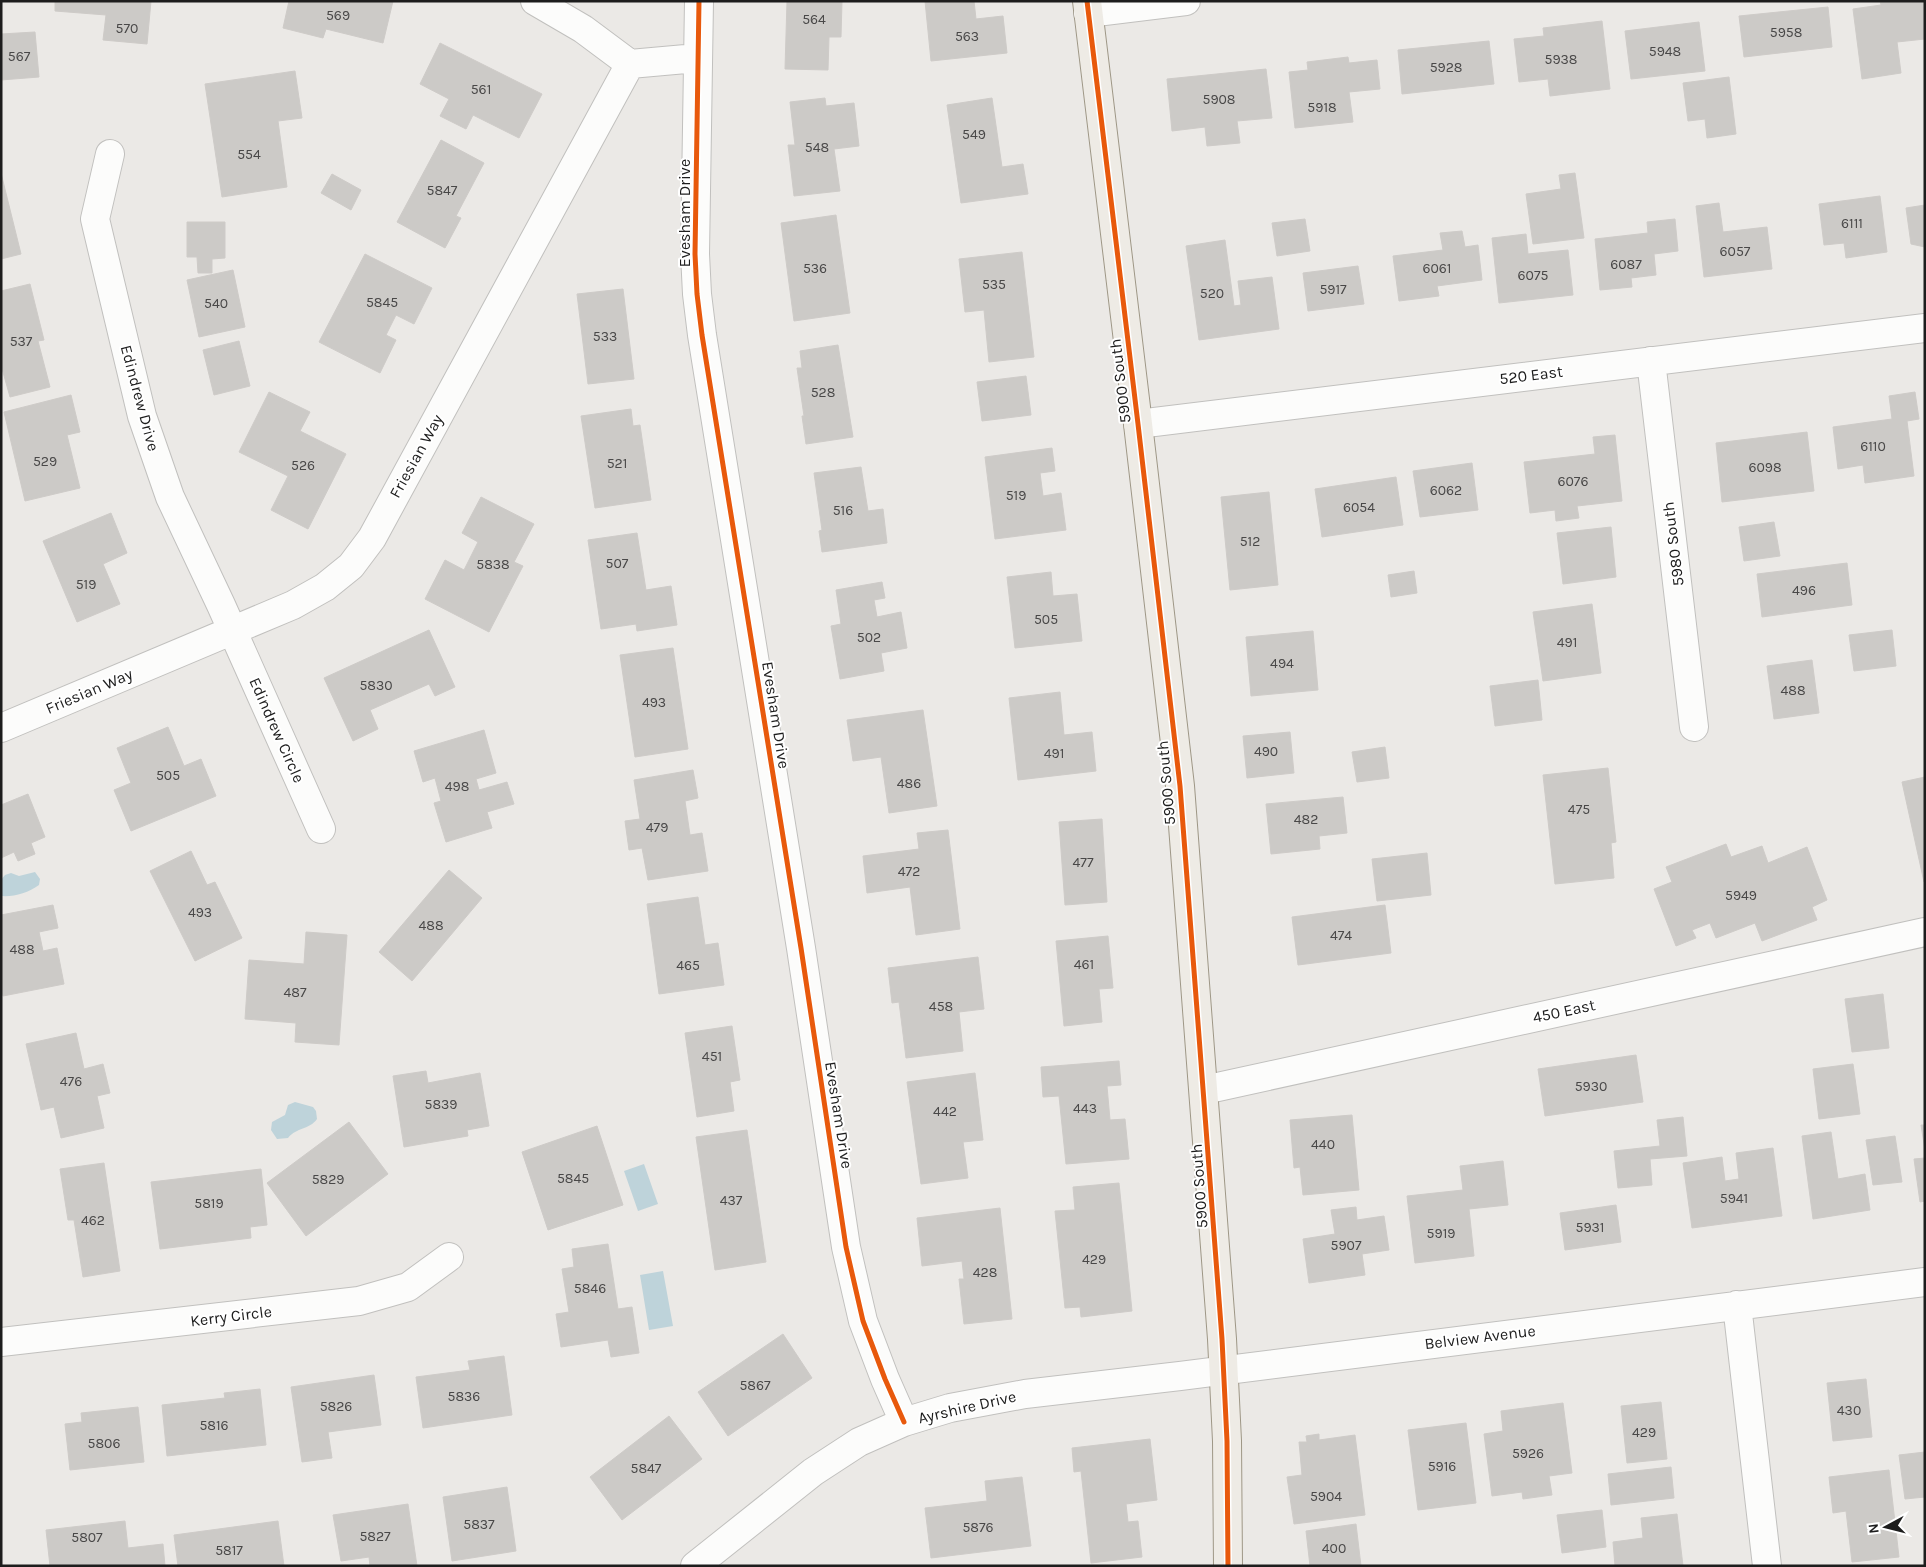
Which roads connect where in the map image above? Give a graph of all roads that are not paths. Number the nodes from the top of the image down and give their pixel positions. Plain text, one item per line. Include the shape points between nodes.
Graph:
1 (535, 1) edge
2 (699, 1) edge
3 (1186, 1) edge
4 (1087, 7) edge
5 (697, 58) junction
6 (630, 64) junction
7 (110, 154) dead end
8 (1925, 328) edge
9 (1651, 361) junction
10 (1138, 424) junction
11 (232, 631) junction
12 (1694, 727) dead end
13 (1, 728) edge
14 (322, 829) dead end
15 (1925, 932) edge
16 (1204, 1090) junction
17 (449, 1257) dead end
18 (1925, 1282) edge
19 (1737, 1305) junction
20 (1, 1342) edge
21 (1224, 1370) junction
22 (904, 1422) junction
23 (695, 1566) edge
24 (1228, 1566) edge
25 (1767, 1566) edge

1 - 6 street via 583,29
2 - 5 street, Evesham Drive
3 - 4 street
4 - 10 main road, 5900 South
5 - 6 street
5 - 22 street, Evesham Drive via 695,254 702,335 846,1247 863,1321
6 - 11 street, Friesian Way via 372,538 351,566 325,587 294,605
7 - 11 street, Edindrew Drive via 95,219 142,416 170,498
8 - 9 street, 520 East
9 - 10 street, 520 East
9 - 12 street, 5980 South
10 - 16 main road, 5900 South via 1180,786
11 - 13 street, Friesian Way
11 - 14 street, Edindrew Circle
15 - 16 street, 450 East
16 - 21 main road, 5900 South
17 - 20 street, Kerry Circle via 408,1287 359,1301
18 - 19 street, Belview Avenue
19 - 21 street, Belview Avenue
19 - 25 street
21 - 22 street, Ayrshire Drive via 1025,1394 950,1408
21 - 24 main road, 5900 South
22 - 23 street, Ayrshire Drive via 859,1442 814,1472

